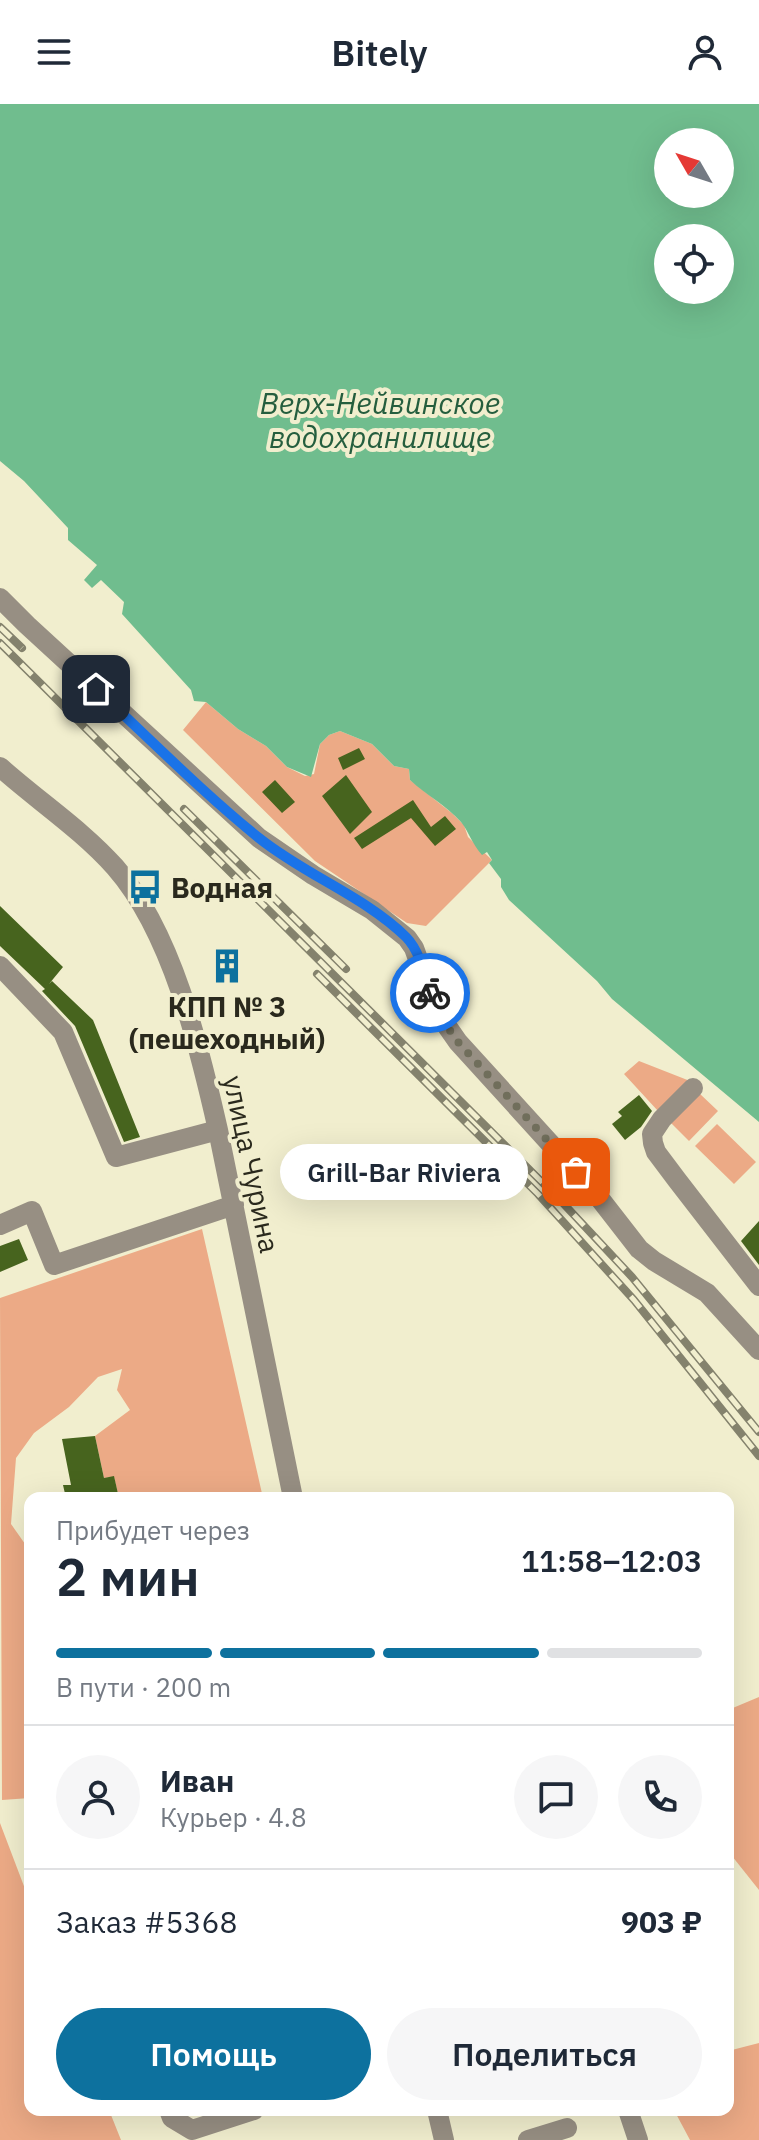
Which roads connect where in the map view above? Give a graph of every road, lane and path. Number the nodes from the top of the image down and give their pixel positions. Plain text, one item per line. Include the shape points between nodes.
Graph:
1 (0, 598) edge
2 (0, 767) edge
3 (0, 966) edge
4 (693, 1088) dead end
5 (218, 1130) junction
6 (234, 1205) junction
7 (0, 1225) edge
8 (759, 1286) edge
9 (759, 1350) edge
10 (292, 1492) edge
11 (171, 2116) edge
12 (235, 2116) edge
13 (438, 2116) edge
14 (630, 2116) edge
15 (567, 2126) edge
16 (444, 2140) edge
17 (528, 2140) edge
18 (638, 2140) edge

1 - 9 street via 259,838 407,938 437,1012 458,1042 639,1249 707,1293
2 - 5 street, улица Чурина via 95,847 143,905 166,952
3 - 5 street via 63,1032 116,1157
4 - 8 street via 652,1134 656,1152
5 - 6 street, улица Чурина
6 - 7 street via 54,1265 32,1211
6 - 10 street, улица Чурина
11 - 12 street via 192,2130
13 - 16 street
14 - 18 street
15 - 17 street

